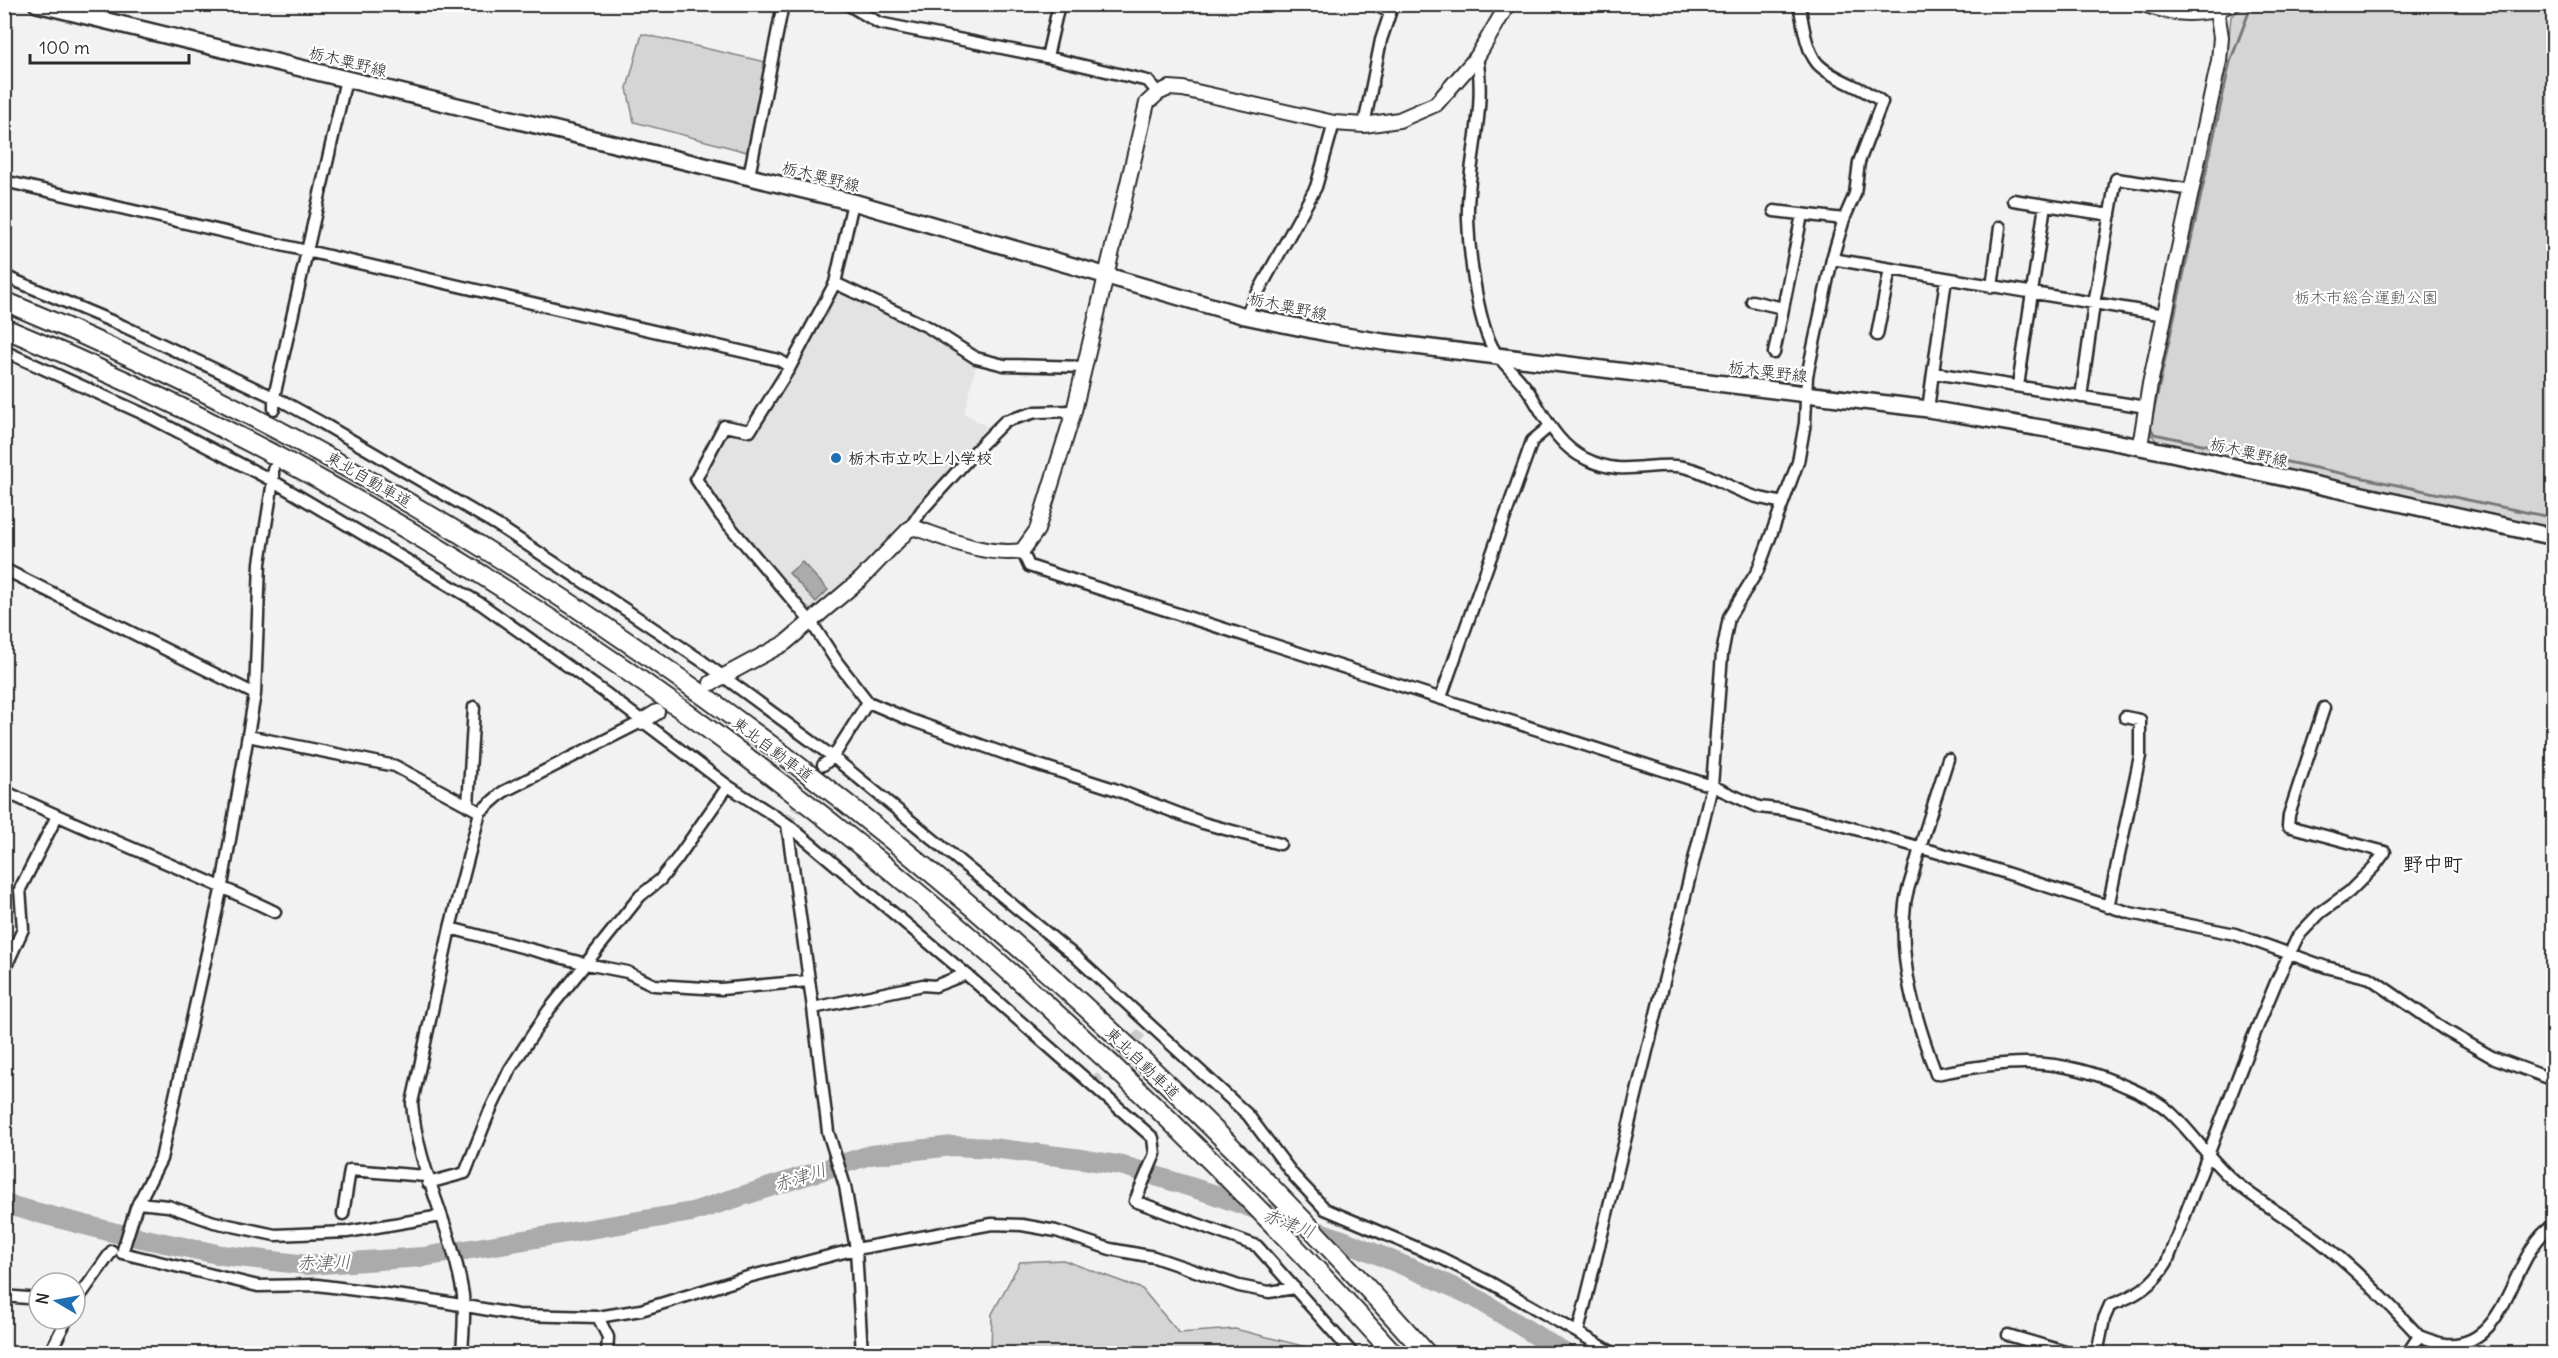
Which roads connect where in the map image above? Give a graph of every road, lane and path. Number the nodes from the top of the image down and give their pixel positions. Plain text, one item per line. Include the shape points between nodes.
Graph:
1 (37, 4) edge
2 (783, 4) edge
3 (847, 4) edge
4 (1059, 4) edge
5 (1373, 4) edge
6 (1508, 4) edge
7 (1799, 4) edge
8 (2143, 4) edge
9 (2232, 4) edge
10 (859, 8) edge
11 (1392, 8) edge
12 (2217, 11) junction
13 (1047, 57) junction
14 (1477, 57) junction
15 (346, 79) junction
16 (1158, 93) junction
17 (1334, 123) junction
18 (1364, 125) junction
19 (749, 176) junction
20 (4, 181) edge
21 (2193, 190) junction
22 (2013, 200) dead end
23 (853, 202) junction
24 (2045, 205) junction
25 (1774, 211) dead end
26 (1802, 215) junction
27 (2110, 215) junction
28 (1844, 219) junction
29 (2000, 227) dead end
30 (306, 251) junction
31 (1832, 260) junction
32 (1890, 269) junction
33 (4, 276) edge
34 (1107, 277) junction
35 (1946, 279) junction
36 (835, 283) junction
37 (1992, 287) junction
38 (2030, 293) junction
39 (4, 301) edge
40 (1752, 301) dead end
41 (2094, 304) junction
42 (1783, 308) junction
43 (2165, 315) junction
44 (1245, 316) junction
45 (4, 328) edge
46 (1877, 335) dead end
47 (4, 351) edge
48 (1774, 353) dead end
49 (1498, 356) junction
50 (790, 367) junction
51 (1085, 367) junction
52 (1934, 373) junction
53 (2018, 386) junction
54 (1806, 394) junction
55 (274, 397) junction
56 (2081, 397) junction
57 (2146, 407) junction
58 (1928, 409) junction
59 (274, 410) tunnel mouth
60 (1074, 411) junction
61 (1550, 426) junction
62 (2140, 446) junction
63 (273, 469) tunnel mouth
64 (273, 481) junction
65 (1783, 503) junction
66 (909, 529) junction
67 (2553, 537) edge
68 (1022, 551) junction
69 (4, 569) edge
70 (811, 622) junction
71 (717, 680) junction
72 (255, 694) junction
73 (1441, 698) junction
74 (868, 702) junction
75 (474, 707) dead end
76 (2324, 708) dead end
77 (657, 712) tunnel mouth
78 (2125, 717) dead end
79 (641, 722) junction
80 (249, 736) junction
81 (833, 757) junction
82 (1948, 759) dead end
83 (824, 765) tunnel mouth
84 (728, 786) junction
85 (1712, 786) junction
86 (4, 791) edge
87 (468, 806) junction
88 (480, 812) junction
89 (57, 816) junction
90 (787, 824) junction
91 (1280, 844) dead end
92 (1919, 848) junction
93 (222, 886) junction
94 (2108, 907) junction
95 (275, 912) dead end
96 (450, 928) junction
97 (2289, 955) junction
98 (586, 964) junction
99 (4, 971) edge
100 (966, 974) junction
101 (808, 981) junction
102 (813, 1008) junction
103 (2553, 1080) edge
104 (2208, 1152) junction
105 (427, 1179) junction
106 (137, 1205) junction
107 (343, 1214) dead end
108 (442, 1220) junction
109 (2551, 1228) edge
110 (856, 1249) junction
111 (112, 1251) dead end
112 (87, 1285) edge
113 (1295, 1288) junction
114 (4, 1296) edge
115 (27, 1298) edge
116 (464, 1305) junction
117 (598, 1317) junction
118 (61, 1331) edge
119 (1578, 1332) junction
120 (2008, 1335) dead end
121 (2419, 1336) junction
122 (49, 1353) edge
123 (462, 1353) edge
124 (608, 1353) edge
125 (862, 1353) edge
126 (1353, 1353) edge
127 (1394, 1353) edge
128 (1427, 1353) edge
129 (1615, 1353) edge
130 (2072, 1353) edge
131 (2097, 1353) edge
132 (2407, 1353) edge

1 - 15 main road, 栃木粟野線
2 - 19 street
3 - 10 street
4 - 13 street
5 - 11 street
6 - 14 street
7 - 28 street via 1818,64 1882,102 1859,162 1855,194
8 - 12 street via 2176,13
9 - 12 street
10 - 13 street via 879,23
11 - 18 street via 1381,40
12 - 21 street via 2219,61
13 - 16 street via 1148,81
14 - 18 street via 1436,104 1399,120
14 - 49 street via 1481,81 1468,218 1479,304
15 - 19 main road, 栃木粟野線
15 - 30 street
16 - 17 street via 1169,88 1183,89
16 - 34 street via 1147,103 1139,127
17 - 18 street
17 - 44 street via 1316,187
19 - 23 main road, 栃木粟野線
20 - 30 street
21 - 27 street via 2116,179
21 - 43 street
22 - 24 street
23 - 34 main road, 栃木粟野線
23 - 36 street
24 - 27 street
24 - 38 street
25 - 26 street
26 - 28 street
26 - 42 street
27 - 41 street
28 - 31 street
29 - 37 street
30 - 50 street via 779,360
30 - 55 street
31 - 32 street
31 - 54 street
32 - 35 street
32 - 46 street
33 - 55 street via 123,326
34 - 44 main road, 栃木粟野線
34 - 51 street
35 - 37 street
35 - 52 street
36 - 50 street
36 - 51 street via 928,327 976,358 1004,365
37 - 38 street
38 - 41 street
38 - 53 street
39 - 128 highway, 東北自動車道 via 201,389 342,463 586,613 783,756 1001,933 1133,1051 1250,1166
40 - 42 street
41 - 43 street
41 - 56 street
42 - 48 street
43 - 57 street
44 - 49 main road, 栃木粟野線 via 1327,333
45 - 127 highway, 東北自動車道 via 142,387 256,444 385,516 573,634 761,770 865,851 1035,995 1194,1145
47 - 64 street via 146,415
49 - 54 main road, 栃木粟野線
49 - 61 street via 1527,388
50 - 70 street via 750,431 724,426 696,479 721,516
51 - 60 street
52 - 53 street
52 - 58 street
53 - 56 street
54 - 58 main road, 栃木粟野線
54 - 65 street via 1798,462
55 - 59 street
55 - 71 street via 496,525 636,616
56 - 57 street
57 - 62 street
58 - 62 main road, 栃木粟野線
60 - 66 street via 1036,412 1005,421
60 - 68 street via 1037,531
61 - 65 street via 1567,446 1594,463 1629,470 1677,466 1710,476 1748,495
61 - 73 street via 1532,441
62 - 67 main road, 栃木粟野線
63 - 64 street
64 - 72 street via 260,563
64 - 79 street via 481,604
65 - 85 street via 1758,570 1729,617 1722,654
66 - 68 street via 978,549
66 - 70 street via 861,579
68 - 73 street via 1029,566
69 - 72 street
70 - 71 street via 785,643
70 - 74 street
71 - 81 street
72 - 80 street
73 - 85 street
74 - 81 street
74 - 91 street via 1203,824
75 - 87 street
76 - 97 street via 2288,826 2385,852 2349,892 2320,913 2298,936
77 - 79 street
78 - 94 street via 2140,720 2140,756
79 - 84 street
79 - 88 street via 503,792
80 - 87 street via 395,766
80 - 93 street
81 - 83 street
81 - 119 street via 1076,957 1248,1115 1294,1176 1325,1209 1441,1258
82 - 92 street
84 - 90 street
84 - 98 street via 677,859 640,896
85 - 92 street via 1759,807 1785,810
85 - 119 street
86 - 89 street
87 - 88 street
88 - 96 street
89 - 93 street
89 - 99 street via 20,889 23,929
90 - 100 street
90 - 101 street
92 - 94 street
92 - 104 street via 1905,904 1905,952 1916,1021 1936,1074 1981,1065 2027,1062 2070,1066 2099,1074 2169,1111
93 - 95 street
93 - 106 street via 161,1159
94 - 97 street via 2235,934
96 - 98 street
96 - 105 street via 412,1103
97 - 103 street via 2370,978 2492,1057
97 - 104 street
98 - 101 street via 627,972 654,985 721,989
98 - 105 street via 548,1011 510,1070 465,1173
100 - 102 street via 935,986 923,985
100 - 113 street via 1153,1138 1155,1154 1135,1201 1257,1246
101 - 102 street
102 - 110 street via 829,1136 843,1180
104 - 121 street via 2234,1181 2317,1239 2361,1276
104 - 131 street via 2167,1263 2157,1278 2133,1297 2110,1305
105 - 107 street via 350,1170
105 - 108 street
106 - 108 street via 168,1206 214,1222 275,1235 347,1232
106 - 116 street via 122,1253 258,1286 317,1285
108 - 116 street
109 - 121 street via 2532,1245 2503,1308 2484,1331 2466,1343 2445,1344
110 - 113 street via 960,1228 1022,1225 1154,1257 1239,1286 1269,1292
110 - 117 street via 641,1310
110 - 125 street
111 - 112 street
113 - 126 street
114 - 115 street
116 - 117 street via 518,1316
116 - 123 street
117 - 124 street via 608,1337
118 - 122 street
119 - 129 street
120 - 130 street
121 - 132 street

